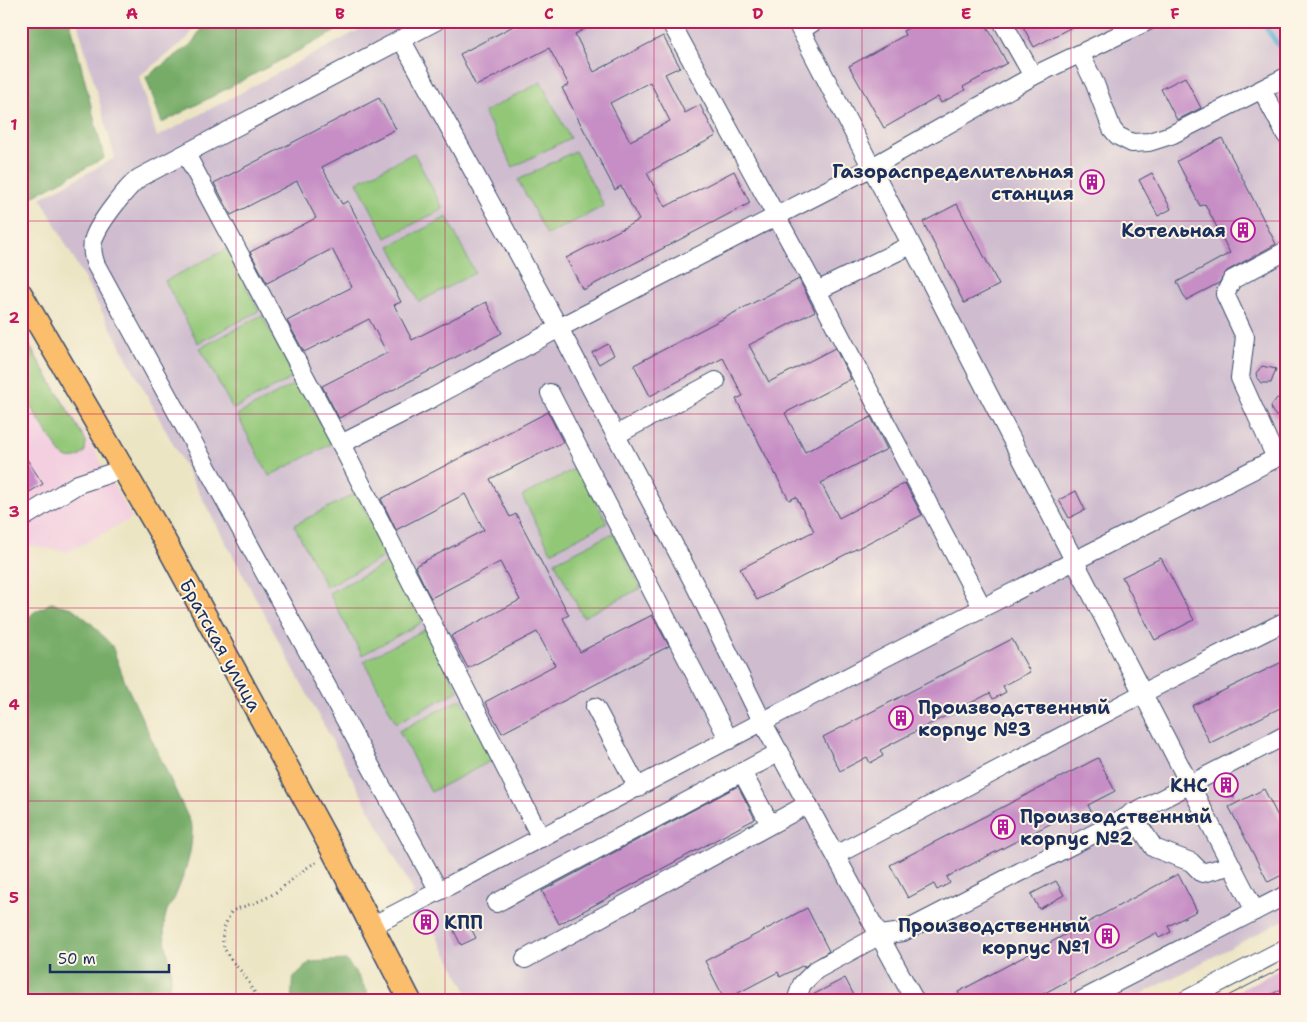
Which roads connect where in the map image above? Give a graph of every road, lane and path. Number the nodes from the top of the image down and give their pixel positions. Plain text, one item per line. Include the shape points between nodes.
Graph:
1 (436, 21) edge
2 (670, 21) edge
3 (1002, 21) edge
4 (1148, 21) edge
5 (804, 24) edge
6 (401, 40) junction
7 (1081, 55) junction
8 (1032, 76) junction
9 (1286, 77) edge
10 (1262, 90) junction
11 (1286, 135) edge
12 (186, 154) junction
13 (872, 167) junction
14 (776, 215) junction
15 (911, 245) junction
16 (1286, 251) edge
17 (817, 292) junction
18 (21, 294) edge
19 (559, 328) junction
20 (716, 381) dead end
21 (550, 393) dead end
22 (616, 435) junction
23 (341, 444) junction
24 (1281, 455) edge
25 (124, 469) junction
26 (21, 519) edge
27 (1074, 560) junction
28 (982, 607) junction
29 (1286, 621) edge
30 (1141, 694) junction
31 (595, 707) dead end
32 (763, 722) junction
33 (1286, 735) edge
34 (729, 740) junction
35 (780, 752) junction
36 (742, 772) junction
37 (1188, 784) junction
38 (638, 788) junction
39 (808, 804) junction
40 (1131, 813) junction
41 (770, 824) junction
42 (542, 838) junction
43 (334, 853) junction
44 (836, 855) junction
45 (1229, 866) junction
46 (439, 891) junction
47 (1286, 895) edge
48 (496, 903) dead end
49 (1255, 911) junction
50 (372, 926) junction
51 (880, 935) junction
52 (1286, 948) edge
53 (525, 959) dead end
54 (259, 1001) edge
55 (410, 1001) edge
56 (796, 1001) edge
57 (915, 1001) edge
58 (1080, 1001) edge
59 (1184, 1001) edge

1 - 6 lane
2 - 14 lane
3 - 8 lane
4 - 7 lane
5 - 13 lane
6 - 12 lane
6 - 19 lane
7 - 8 lane
7 - 10 lane via 1112,129 1132,143 1171,135
8 - 13 lane
9 - 10 lane
10 - 11 lane
12 - 23 lane
12 - 46 lane via 128,186 94,238 96,265
13 - 14 lane
13 - 15 lane
14 - 17 lane
14 - 19 lane
15 - 17 lane
15 - 27 lane
16 - 24 lane via 1232,280 1225,294 1245,337 1240,378
17 - 28 lane
18 - 25 main road, Братская улица
19 - 22 lane
19 - 23 lane
20 - 22 lane
21 - 34 lane
22 - 32 lane
23 - 42 lane
24 - 27 lane
25 - 26 lane via 78,484
25 - 43 main road, Братская улица
27 - 28 lane
27 - 30 lane
28 - 32 lane
29 - 30 lane
30 - 37 lane
30 - 44 lane
31 - 38 lane
32 - 34 lane
32 - 35 lane
33 - 37 lane
34 - 38 lane
35 - 36 lane
35 - 39 lane
36 - 41 lane
36 - 48 lane
37 - 40 lane
37 - 45 lane
38 - 42 lane
39 - 41 lane
39 - 44 lane
40 - 45 lane via 1154,848 1191,862 1202,873
40 - 51 lane via 903,932
41 - 53 lane
42 - 46 lane
43 - 50 main road, Братская улица
43 - 54 path via 304,869 272,895 232,911 224,929 223,950
44 - 51 lane
45 - 49 lane
46 - 50 lane
47 - 49 lane
49 - 58 lane
50 - 55 main road, Братская улица
51 - 56 lane via 810,974
51 - 57 lane
52 - 59 lane

